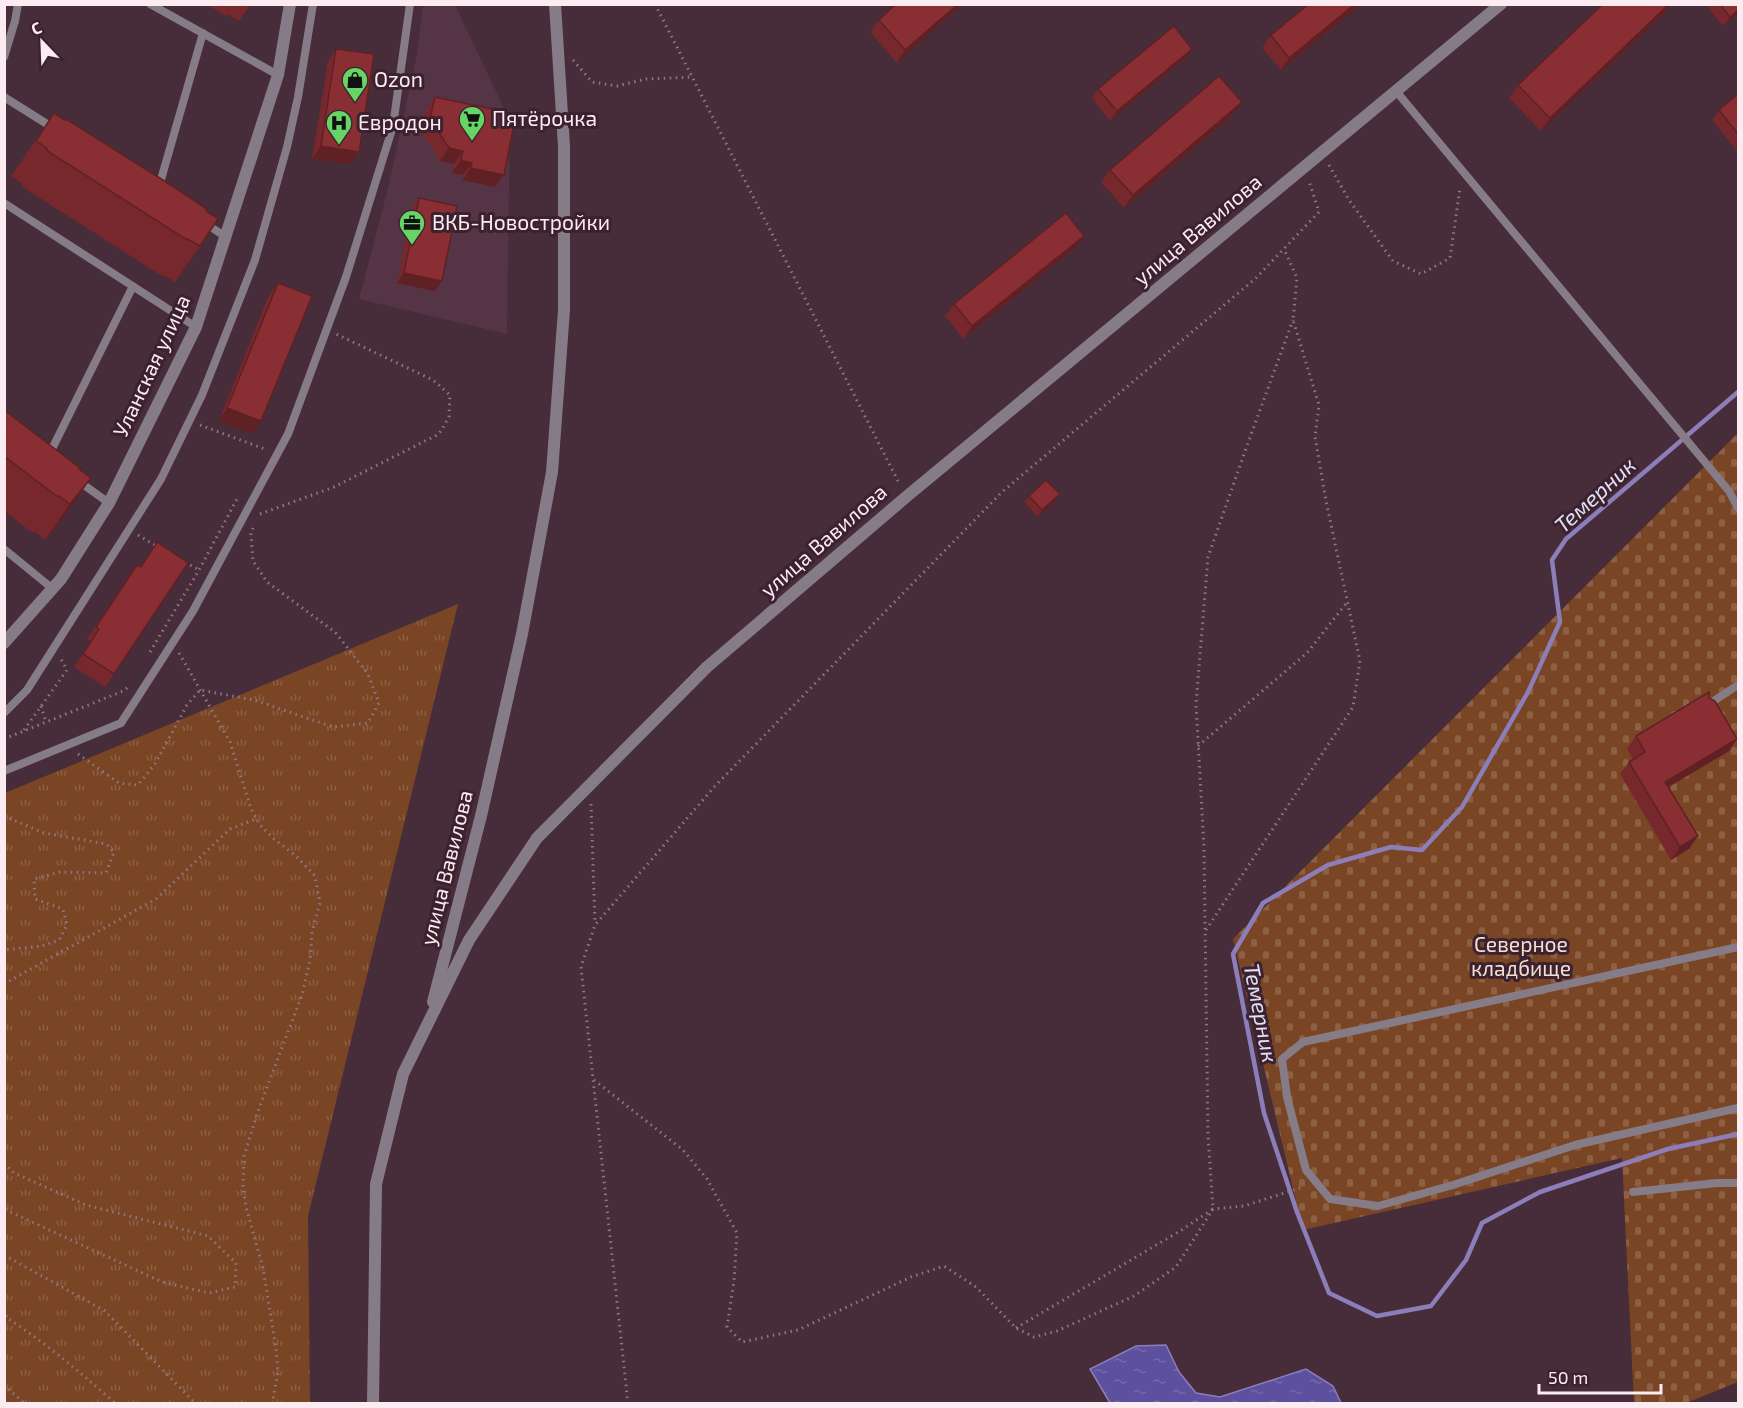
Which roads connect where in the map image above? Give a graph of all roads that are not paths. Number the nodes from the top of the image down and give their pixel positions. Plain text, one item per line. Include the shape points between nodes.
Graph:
1 (18, 4) edge
2 (150, 4) edge
3 (290, 4) edge
4 (313, 4) edge
5 (410, 4) edge
6 (555, 4) edge
7 (1501, 4) edge
8 (203, 33) junction
9 (4, 57) edge
10 (278, 75) junction
11 (1396, 91) junction
12 (4, 97) edge
13 (62, 133) edge
14 (148, 188) edge
15 (157, 194) junction
16 (167, 200) edge
17 (4, 203) edge
18 (196, 218) edge
19 (225, 237) junction
20 (133, 286) junction
21 (196, 327) junction
22 (39, 451) edge
23 (47, 458) junction
24 (56, 464) edge
25 (74, 477) edge
26 (109, 503) junction
27 (1738, 508) edge
28 (4, 549) edge
29 (53, 589) junction
30 (4, 643) edge
31 (1738, 686) edge
32 (1706, 707) edge
33 (4, 713) edge
34 (4, 771) edge
35 (1738, 947) edge
36 (426, 1027) junction
37 (1738, 1108) edge
38 (1738, 1183) edge
39 (1633, 1192) dead end
40 (373, 1404) edge

1 - 9 lane
2 - 8 lane
3 - 10 street, Уланская улица
4 - 33 lane via 287,147 255,260 202,395 161,479 27,690
5 - 34 lane via 393,126 346,278 288,434 193,611 121,723
6 - 36 street, улица Вавилова via 564,146 564,310 552,472 502,725
7 - 11 street, улица Вавилова
8 - 10 lane
8 - 15 lane
10 - 19 street, Уланская улица
11 - 27 lane via 1723,484
11 - 36 street, улица Вавилова via 707,667 537,838 470,940
12 - 13 lane
14 - 15 lane
15 - 16 lane
17 - 20 lane
18 - 19 lane
19 - 21 street, Уланская улица
20 - 21 lane
20 - 23 lane
21 - 26 street, Уланская улица
22 - 23 lane
23 - 24 lane
25 - 26 lane
26 - 29 street, Уланская улица
28 - 29 lane
29 - 30 street, Уланская улица
31 - 32 lane
35 - 37 lane via 1303,1042 1282,1059 1287,1097 1306,1170 1330,1199 1378,1206 1575,1145
36 - 40 street, улица Вавилова via 403,1074 376,1184
38 - 39 lane

